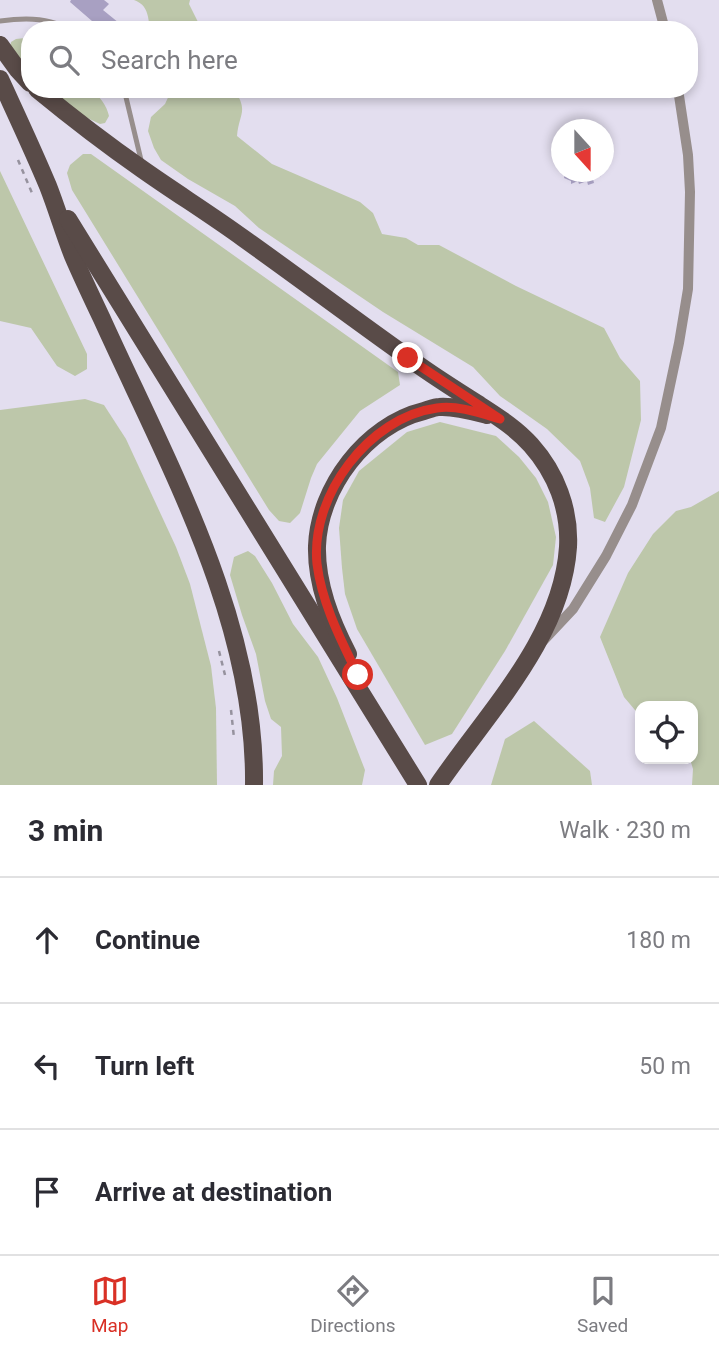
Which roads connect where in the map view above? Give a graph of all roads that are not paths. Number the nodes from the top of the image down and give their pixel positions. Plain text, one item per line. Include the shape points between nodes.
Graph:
1 (657, 0) edge
2 (0, 20) edge
3 (48, 21) edge
4 (663, 21) edge
5 (0, 45) edge
6 (21, 73) edge
7 (0, 79) edge
8 (49, 98) edge
9 (126, 98) edge
10 (679, 98) edge
11 (144, 170) junction
12 (40, 189) junction
13 (500, 419) junction
14 (532, 653) junction
15 (401, 756) junction
16 (254, 785) edge
17 (418, 785) edge
18 (438, 785) edge

1 - 4 street
2 - 3 lane
5 - 6 main road
7 - 12 main road
8 - 11 main road
9 - 11 lane
10 - 14 street via 688,155 688,289 661,428 632,505 606,556 573,609
11 - 13 main road
12 - 15 main road
12 - 16 main road via 215,576 246,684
13 - 14 main road via 530,444 548,468 567,521 561,587
13 - 15 main road via 439,407 413,414 377,434 356,455 326,504 317,564 329,612
14 - 18 main road
15 - 17 main road

